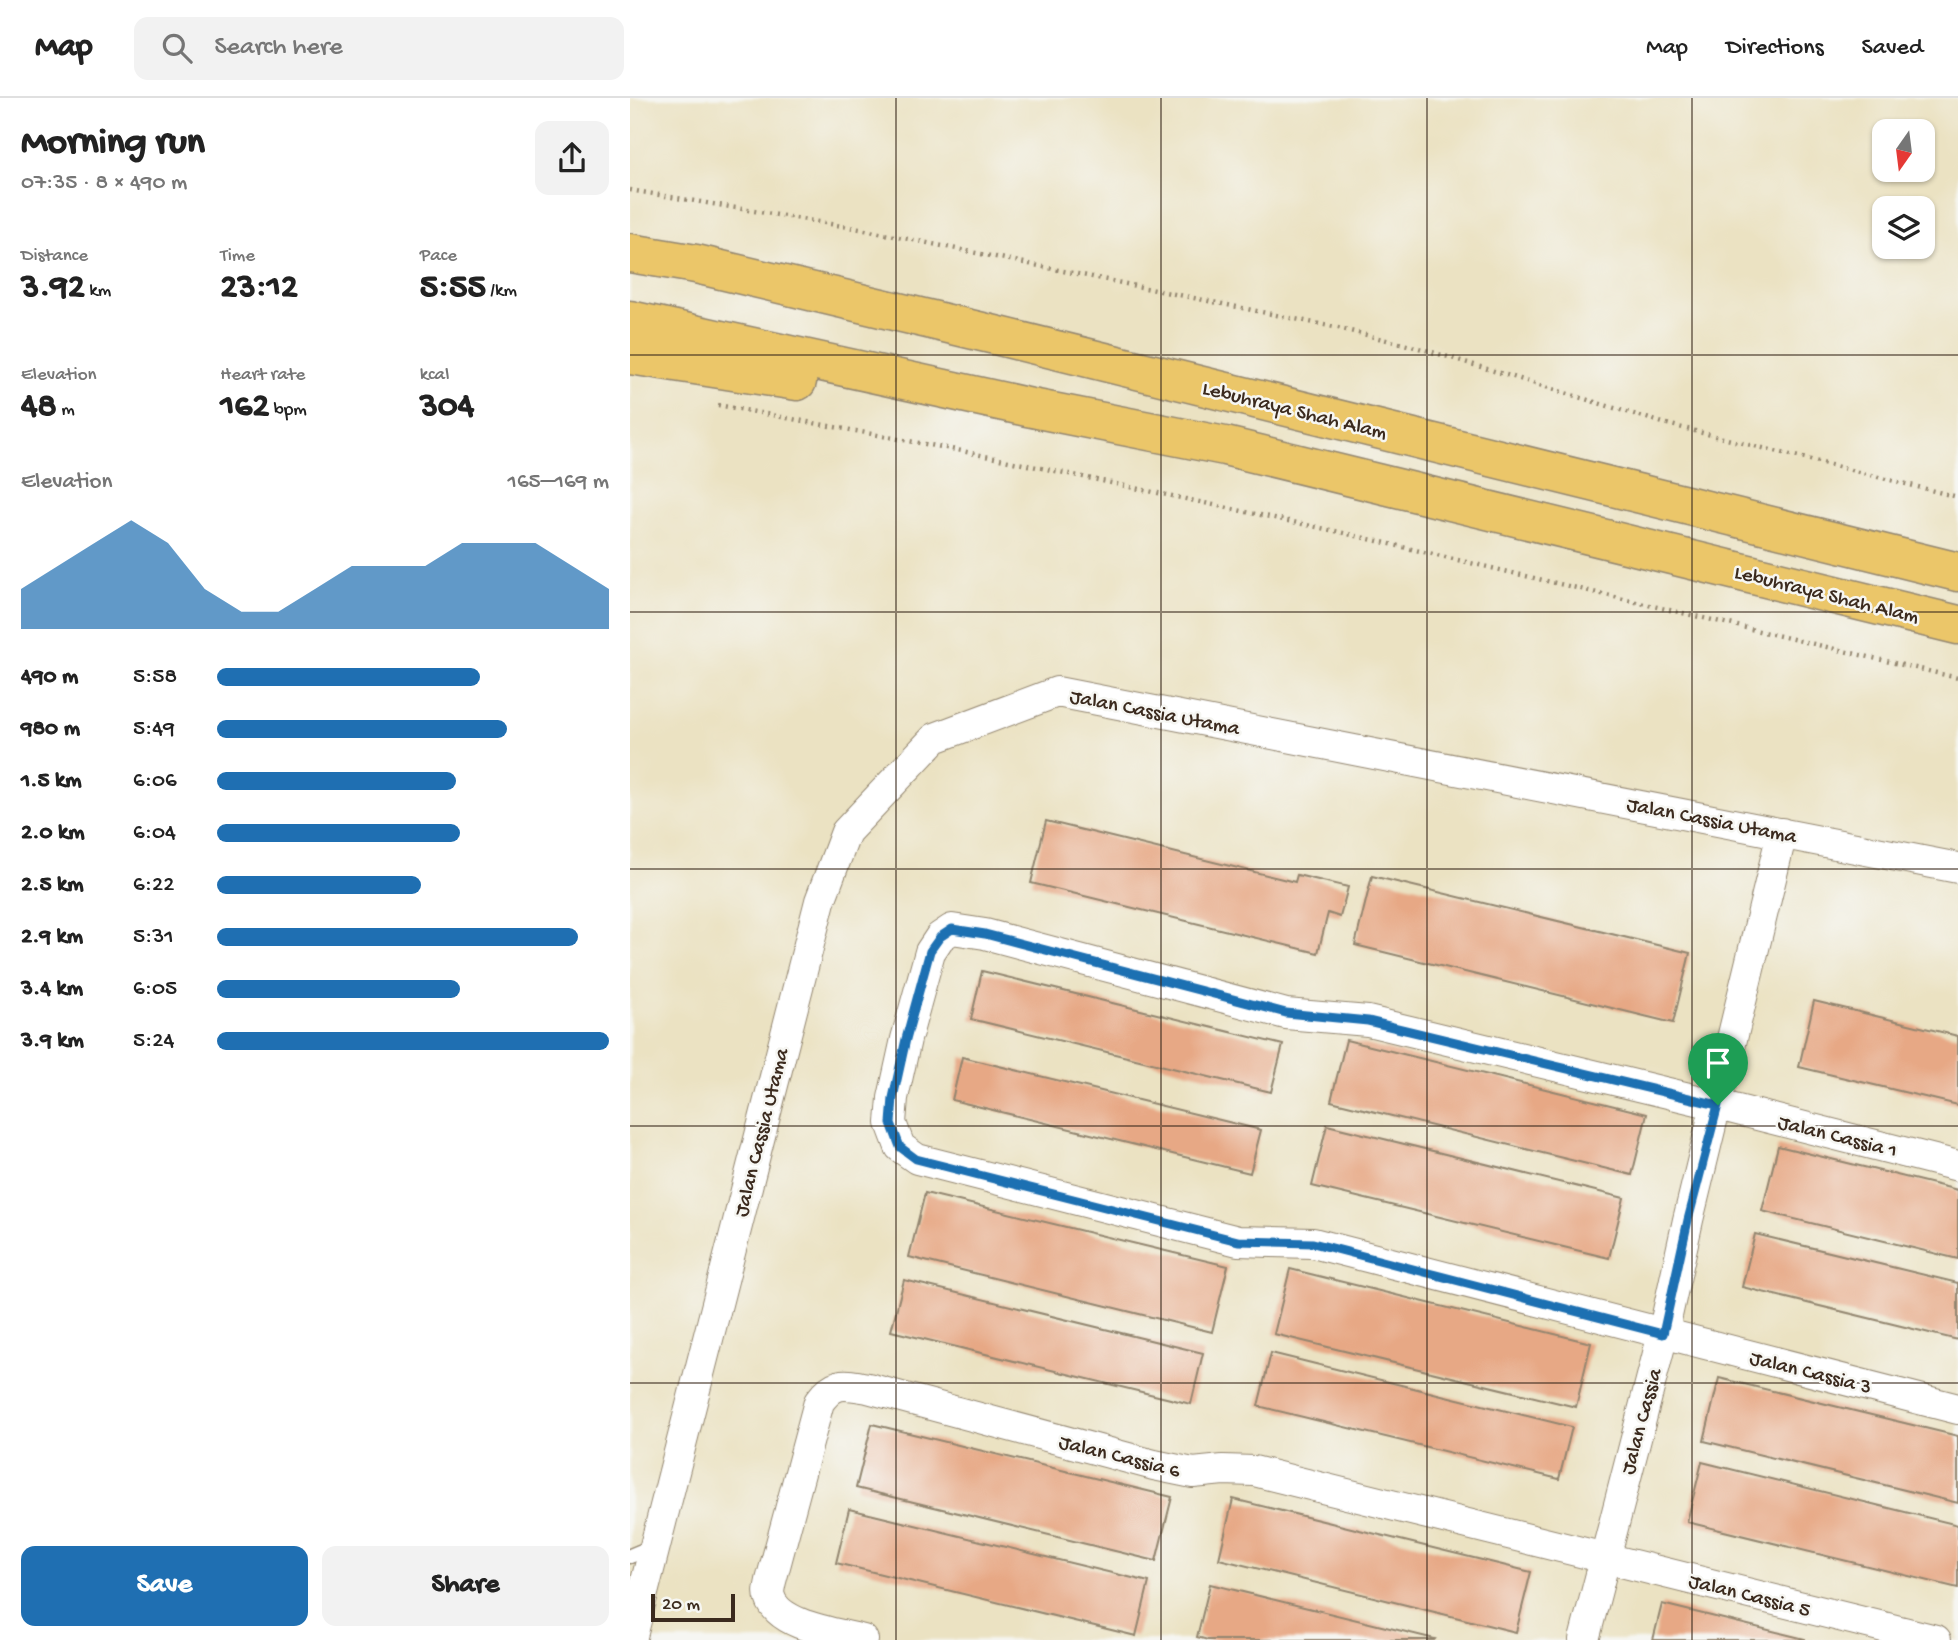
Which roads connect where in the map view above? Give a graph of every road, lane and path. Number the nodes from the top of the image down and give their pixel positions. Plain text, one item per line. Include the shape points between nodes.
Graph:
1 (630, 190) edge
2 (630, 253) edge
3 (630, 320) edge
4 (630, 355) edge
5 (710, 403) dead end
6 (1225, 446) junction
7 (1958, 498) edge
8 (1958, 572) edge
9 (1958, 625) edge
10 (1958, 678) edge
11 (1782, 833) junction
12 (1958, 868) edge
13 (906, 1039) joint
14 (1718, 1105) junction
15 (1958, 1166) edge
16 (1663, 1334) junction
17 (1958, 1409) edge
18 (643, 1551) edge
19 (1604, 1558) junction
20 (631, 1640) edge
21 (863, 1640) edge
22 (1584, 1640) edge
23 (1936, 1640) edge

1 - 7 path via 860,229 1334,327 1419,348 1663,423
2 - 8 highway, Lebuhraya Shah Alam via 696,264 995,335
3 - 6 highway, Lebuhraya Shah Alam
4 - 6 highway
5 - 10 path via 962,450 1335,531
6 - 9 highway, Lebuhraya Shah Alam
11 - 12 street, Jalan Cassia Utama
11 - 14 street, Jalan Cassia
11 - 18 street, Jalan Cassia Utama via 1057,692 936,738 846,832 820,901
13 - 14 street, Jalan Cassia 1 via 930,951 952,929 1286,1013 1368,1021
13 - 16 street, Jalan Cassia 3 via 891,1123 900,1147 916,1159 1238,1241 1313,1243
14 - 15 street, Jalan Cassia 1
14 - 16 street, Jalan Cassia
16 - 17 street, Jalan Cassia 3
16 - 19 street, Jalan Cassia
18 - 20 street, Jalan Cassia Utama
19 - 21 street, Jalan Cassia 6 via 1254,1471 1193,1473 1154,1465 843,1384 828,1389 820,1402 769,1596 779,1614 798,1623
19 - 22 street, Jalan Cassia
19 - 23 street, Jalan Cassia 5

